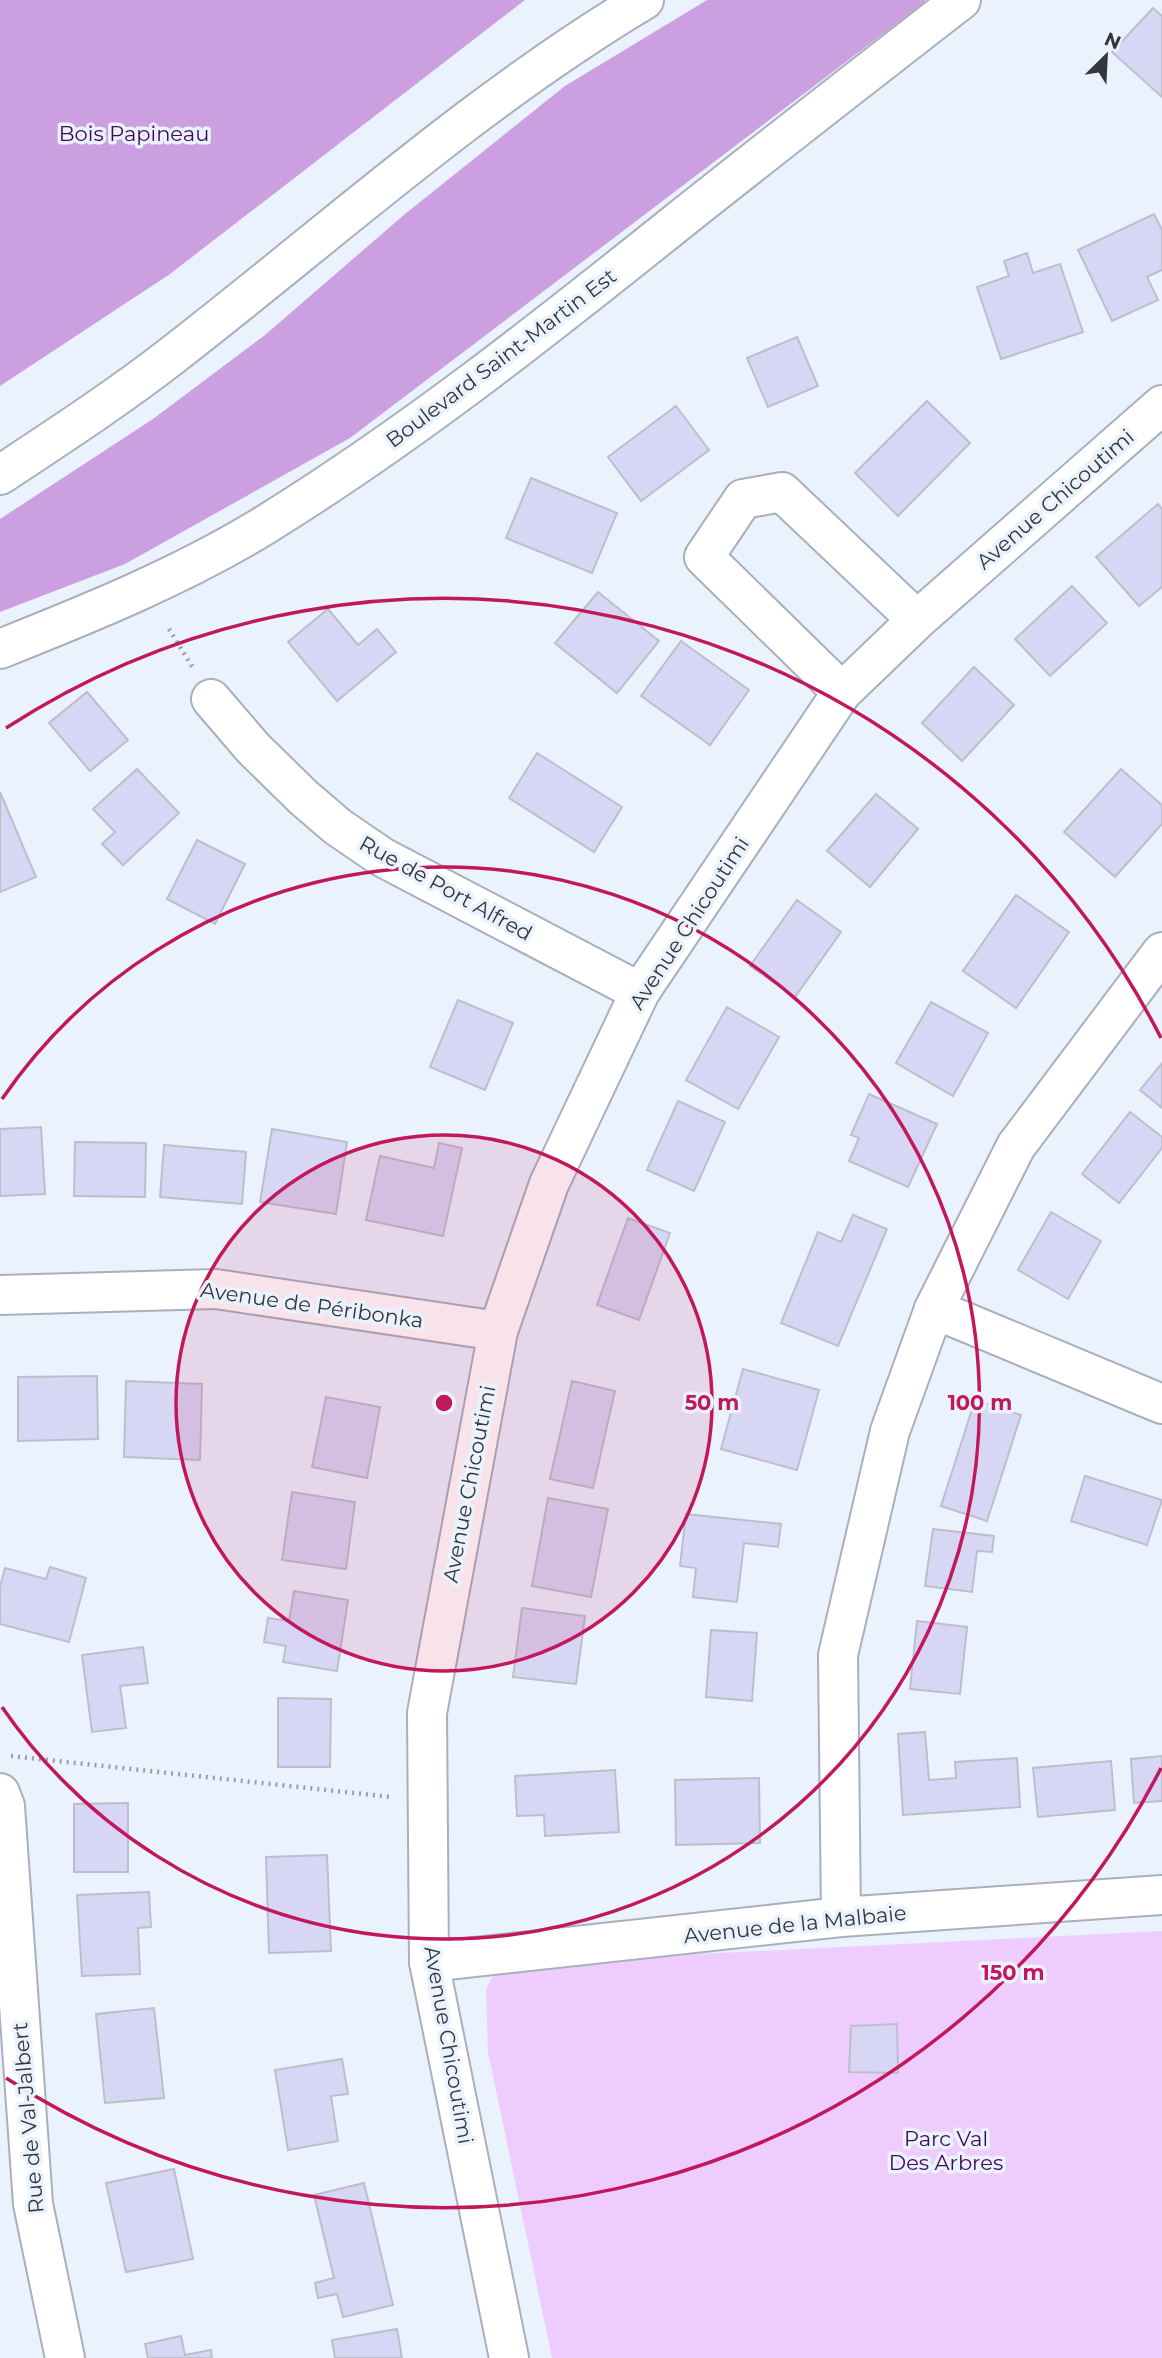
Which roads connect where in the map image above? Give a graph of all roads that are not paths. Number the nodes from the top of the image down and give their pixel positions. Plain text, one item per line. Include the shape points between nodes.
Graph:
1 (644, 0) edge
2 (961, 0) edge
3 (1162, 405) edge
4 (0, 475) edge
5 (917, 620) junction
6 (0, 649) edge
7 (842, 692) junction
8 (211, 699) road end
9 (1162, 952) edge
10 (640, 992) junction
11 (0, 1295) edge
12 (934, 1310) junction
13 (498, 1331) junction
14 (1162, 1404) edge
15 (0, 1793) edge
16 (1162, 1895) edge
17 (841, 1917) junction
18 (429, 1962) junction
19 (65, 2358) edge
20 (509, 2358) edge

1 - 4 street via 484,107 173,355
2 - 6 street, Boulevard Saint-Martin Est via 505,358 392,441 214,553 149,586
3 - 5 street, Avenue Chicoutimi
5 - 7 street, Avenue Chicoutimi
5 - 7 street via 782,492 743,499 704,557
7 - 10 street, Avenue Chicoutimi
8 - 10 street, Rue de Port Alfred via 253,748 338,827 382,857
9 - 12 street via 1016,1146
10 - 13 street, Avenue Chicoutimi via 549,1184
11 - 13 street, Avenue de Péribonka via 216,1289
12 - 14 street
12 - 17 street via 890,1431 838,1655
13 - 18 street, Avenue Chicoutimi via 427,1713
15 - 19 street, Rue de Val-Jalbert via 5,1806 33,2204
16 - 17 street, Avenue de la Malbaie
17 - 18 street, Avenue de la Malbaie
18 - 20 street, Avenue Chicoutimi

